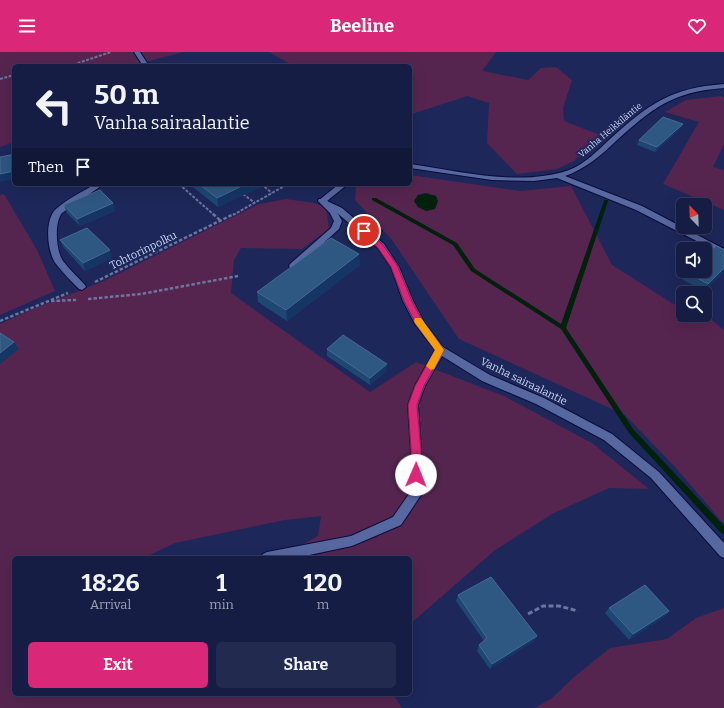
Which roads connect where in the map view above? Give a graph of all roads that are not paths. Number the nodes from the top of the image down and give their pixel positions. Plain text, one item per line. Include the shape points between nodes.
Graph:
1 (137, 52) edge
2 (145, 64) edge
3 (724, 86) edge
4 (412, 166) edge
5 (559, 176) junction
6 (97, 186) edge
7 (341, 186) edge
8 (322, 201) junction
9 (724, 252) edge
10 (284, 273) edge
11 (82, 287) road end
12 (440, 350) junction
13 (724, 552) edge
14 (277, 556) edge

1 - 2 street
3 - 5 street, Vanha Heikkiläntie via 692,90 656,103 588,162
4 - 5 street, Vanha Heikkiläntie via 522,180
5 - 9 street via 639,208
6 - 11 street via 58,211 52,228 55,253 59,262
7 - 8 street
8 - 10 street via 334,212 338,221 335,229
8 - 12 street, Vanha sairaalantie via 339,210 381,246 395,267 420,324
12 - 13 street, Vanha sairaalantie via 486,378 608,437 655,475
12 - 14 street via 420,386 413,405 416,450 414,495 398,520 352,541

